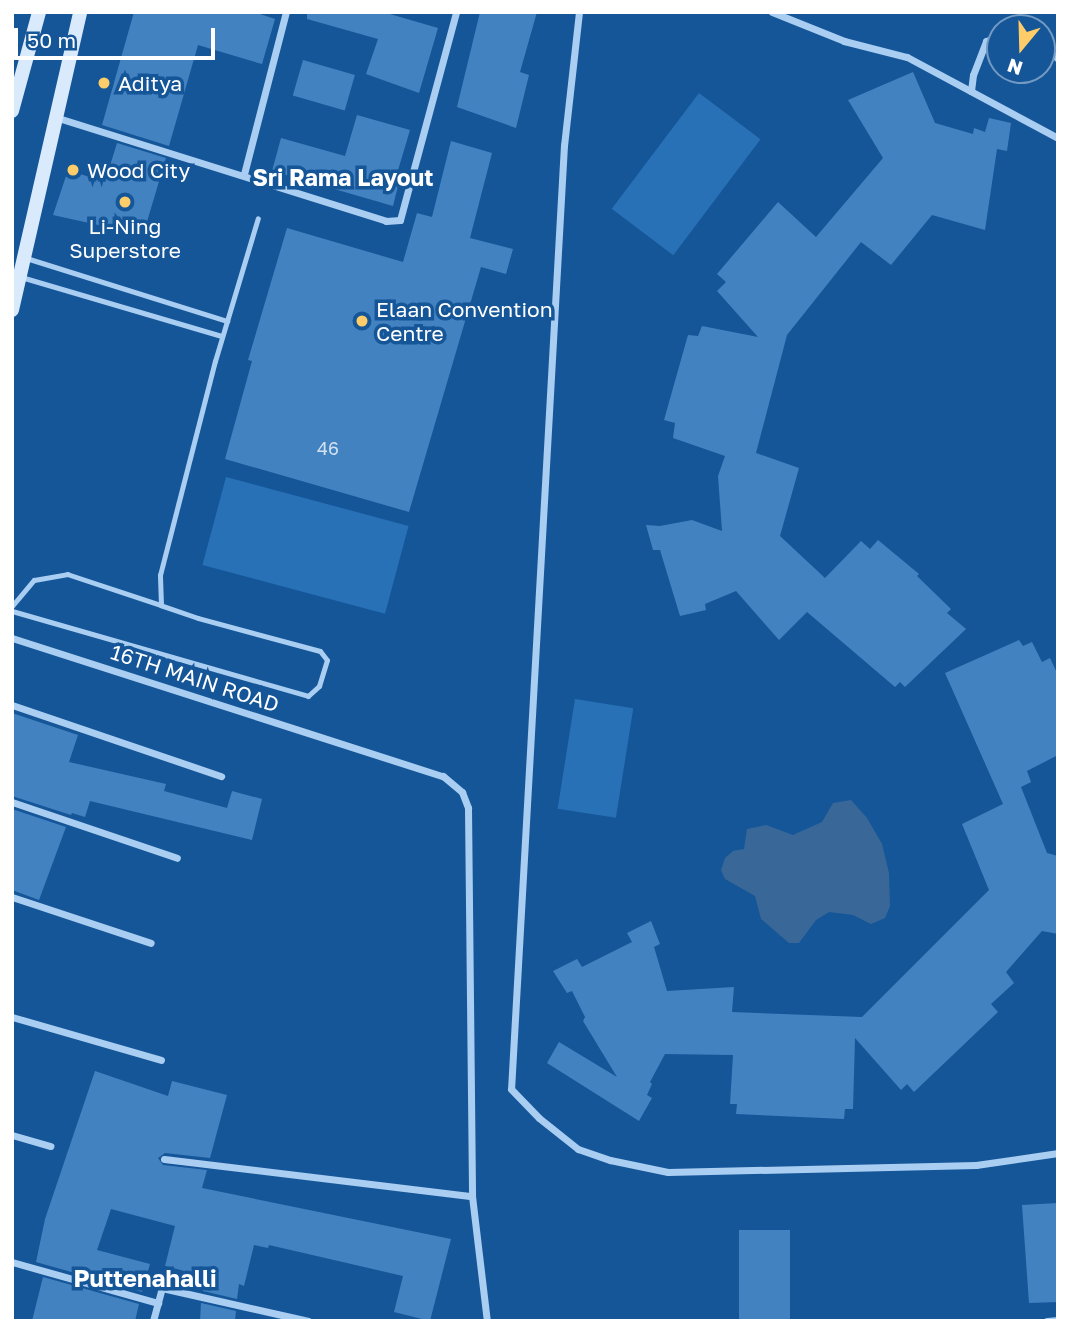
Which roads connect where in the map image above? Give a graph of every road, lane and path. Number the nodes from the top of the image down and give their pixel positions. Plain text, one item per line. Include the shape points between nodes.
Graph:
1 (39, 12) edge
2 (80, 12) edge
3 (286, 12) edge
4 (456, 12) edge
5 (579, 12) edge
6 (772, 12) edge
7 (986, 41) edge
8 (971, 92) junction
9 (12, 111) edge
10 (55, 117) junction
11 (1058, 138) edge
12 (244, 174) junction
13 (258, 218) dead end
14 (24, 257) junction
15 (20, 276) junction
16 (12, 310) edge
17 (227, 321) junction
18 (222, 336) junction
19 (161, 605) junction
20 (12, 609) edge
21 (12, 638) edge
22 (12, 705) edge
23 (221, 775) dead end
24 (12, 802) edge
25 (177, 858) dead end
26 (12, 897) edge
27 (152, 943) dead end
28 (12, 1017) edge
29 (161, 1059) dead end
30 (12, 1135) edge
31 (50, 1146) dead end
32 (1058, 1153) edge
33 (164, 1159) dead end
34 (472, 1196) junction
35 (12, 1262) edge
36 (158, 1303) junction
37 (290, 1319) edge
38 (1058, 1320) edge
39 (153, 1321) edge
40 (308, 1321) edge
41 (487, 1321) edge
42 (1047, 1321) edge

1 - 9 main road
2 - 10 main road
3 - 12 street
4 - 12 street via 400,220 386,221
5 - 32 street via 564,145 511,1090 578,1149 668,1172 976,1165
6 - 8 street via 844,41 907,57
7 - 8 street via 972,75
8 - 11 street
10 - 12 street
10 - 14 main road
13 - 17 lane
14 - 15 main road
14 - 17 lane
15 - 16 main road
15 - 18 lane
17 - 18 lane
18 - 19 lane via 160,575
19 - 20 lane via 67,574 34,580
19 - 20 lane via 320,651 327,660 319,686 308,696
21 - 34 street, 16TH MAIN ROAD via 443,776 462,792 468,808
22 - 23 street
24 - 25 street
26 - 27 street
28 - 29 street
30 - 31 street
33 - 34 street
34 - 41 street, 16TH MAIN ROAD
35 - 36 street
36 - 37 street via 162,1288
36 - 39 street
37 - 40 street
38 - 42 street

